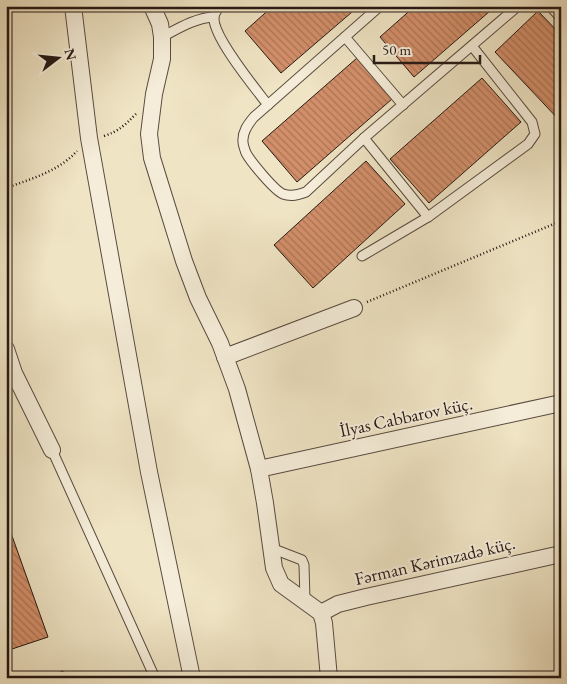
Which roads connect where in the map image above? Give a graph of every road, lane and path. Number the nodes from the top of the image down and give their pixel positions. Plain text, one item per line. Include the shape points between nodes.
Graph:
1 (73, 6) edge
2 (152, 6) edge
3 (219, 6) edge
4 (380, 6) edge
5 (518, 6) edge
6 (550, 6) edge
7 (507, 10) edge
8 (214, 17) junction
9 (561, 18) edge
10 (162, 37) junction
11 (345, 37) junction
12 (472, 46) junction
13 (268, 105) junction
14 (403, 105) junction
15 (364, 138) junction
16 (428, 217) junction
17 (561, 221) edge
18 (362, 256) dead end
19 (354, 308) joint
20 (6, 349) edge
21 (225, 356) junction
22 (561, 404) edge
23 (52, 450) joint
24 (259, 469) junction
25 (271, 548) junction
26 (561, 554) edge
27 (305, 600) junction
28 (321, 613) junction
29 (155, 678) edge
30 (192, 678) edge
31 (330, 678) edge

1 - 30 street via 91,148 150,472
2 - 10 street
3 - 8 lane
4 - 11 lane
5 - 7 lane
6 - 9 lane
7 - 12 lane
8 - 10 lane via 196,20
8 - 13 lane via 222,43
10 - 21 street via 162,59 149,134 152,158 184,261
11 - 13 lane
11 - 14 lane
12 - 14 lane
12 - 16 lane via 532,122 535,134 528,144
13 - 15 lane via 248,124 243,142 246,153 273,187 283,194 295,196 306,192
14 - 15 lane
15 - 16 lane
16 - 18 lane
17 - 19 path
19 - 21 street
20 - 23 street
21 - 24 street
22 - 24 street, İlyas Cabbarov küç.
23 - 29 lane
24 - 25 street
25 - 27 street via 281,584
25 - 27 lane via 302,560
26 - 28 street, Fərman Kərimzadə küç. via 366,597 338,604
27 - 28 street
28 - 31 street

